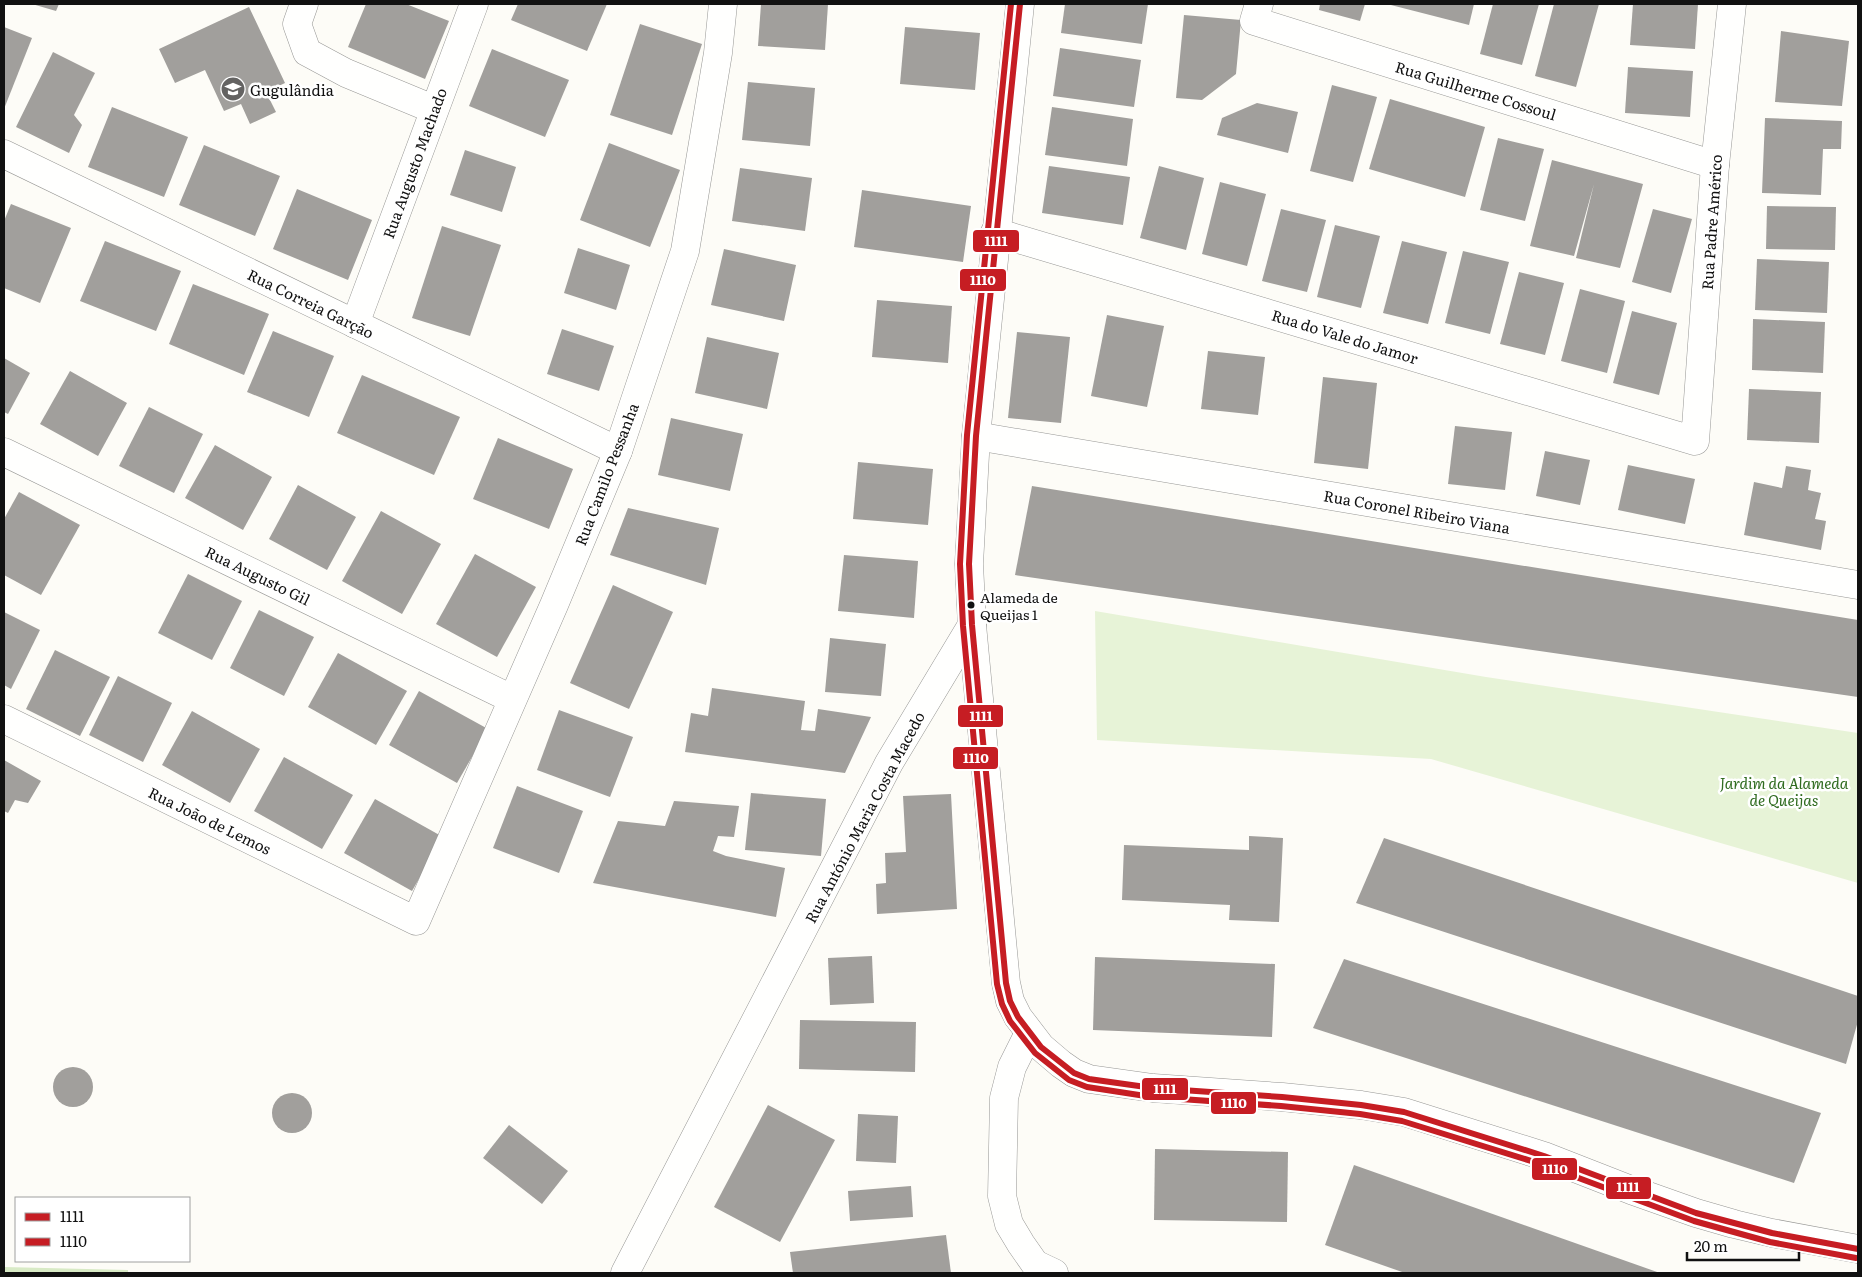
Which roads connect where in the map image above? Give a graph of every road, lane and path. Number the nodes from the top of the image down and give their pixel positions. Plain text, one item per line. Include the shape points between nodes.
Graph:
1 (304, 4) edge
2 (474, 4) edge
3 (723, 4) edge
4 (1020, 4) edge
5 (1259, 4) edge
6 (1732, 4) edge
7 (434, 109) junction
8 (4, 154) edge
9 (1715, 165) junction
10 (996, 232) junction
11 (355, 324) junction
12 (976, 436) junction
13 (1695, 441) joint
14 (618, 451) junction
15 (4, 452) edge
16 (1858, 585) edge
17 (972, 625) junction
18 (512, 699) junction
19 (4, 719) edge
20 (416, 921) joint
21 (1029, 1033) junction
22 (1858, 1249) edge
23 (625, 1273) edge
24 (1054, 1273) edge

1 - 7 street via 297,24 306,52 346,73
2 - 7 street, Rua Augusto Machado
3 - 14 street, Rua Camilo Pessanha via 718,53 685,251
4 - 10 street
5 - 9 street, Rua Guilherme Cossoul via 1254,22
6 - 9 street, Rua Padre Américo
7 - 11 street, Rua Augusto Machado
8 - 11 street, Rua Correia Garção
9 - 13 street, Rua Padre Américo
10 - 12 street
10 - 13 street, Rua do Vale do Jamor
11 - 14 street, Rua Correia Garção
12 - 16 street, Rua Coronel Ribeiro Viana
12 - 17 street via 969,564
14 - 18 street, Rua Camilo Pessanha
15 - 18 street, Rua Augusto Gil
17 - 21 street via 1006,983 1010,1001
17 - 23 street, Rua António Maria Costa Macedo via 889,763
18 - 20 street, Rua Camilo Pessanha
19 - 20 street, Rua João de Lemos
21 - 22 street via 1061,1064 1089,1079 1404,1112 1544,1156 1696,1213 1772,1233
21 - 24 street via 1012,1067 1004,1098 1002,1196 1009,1224 1021,1244 1036,1264

